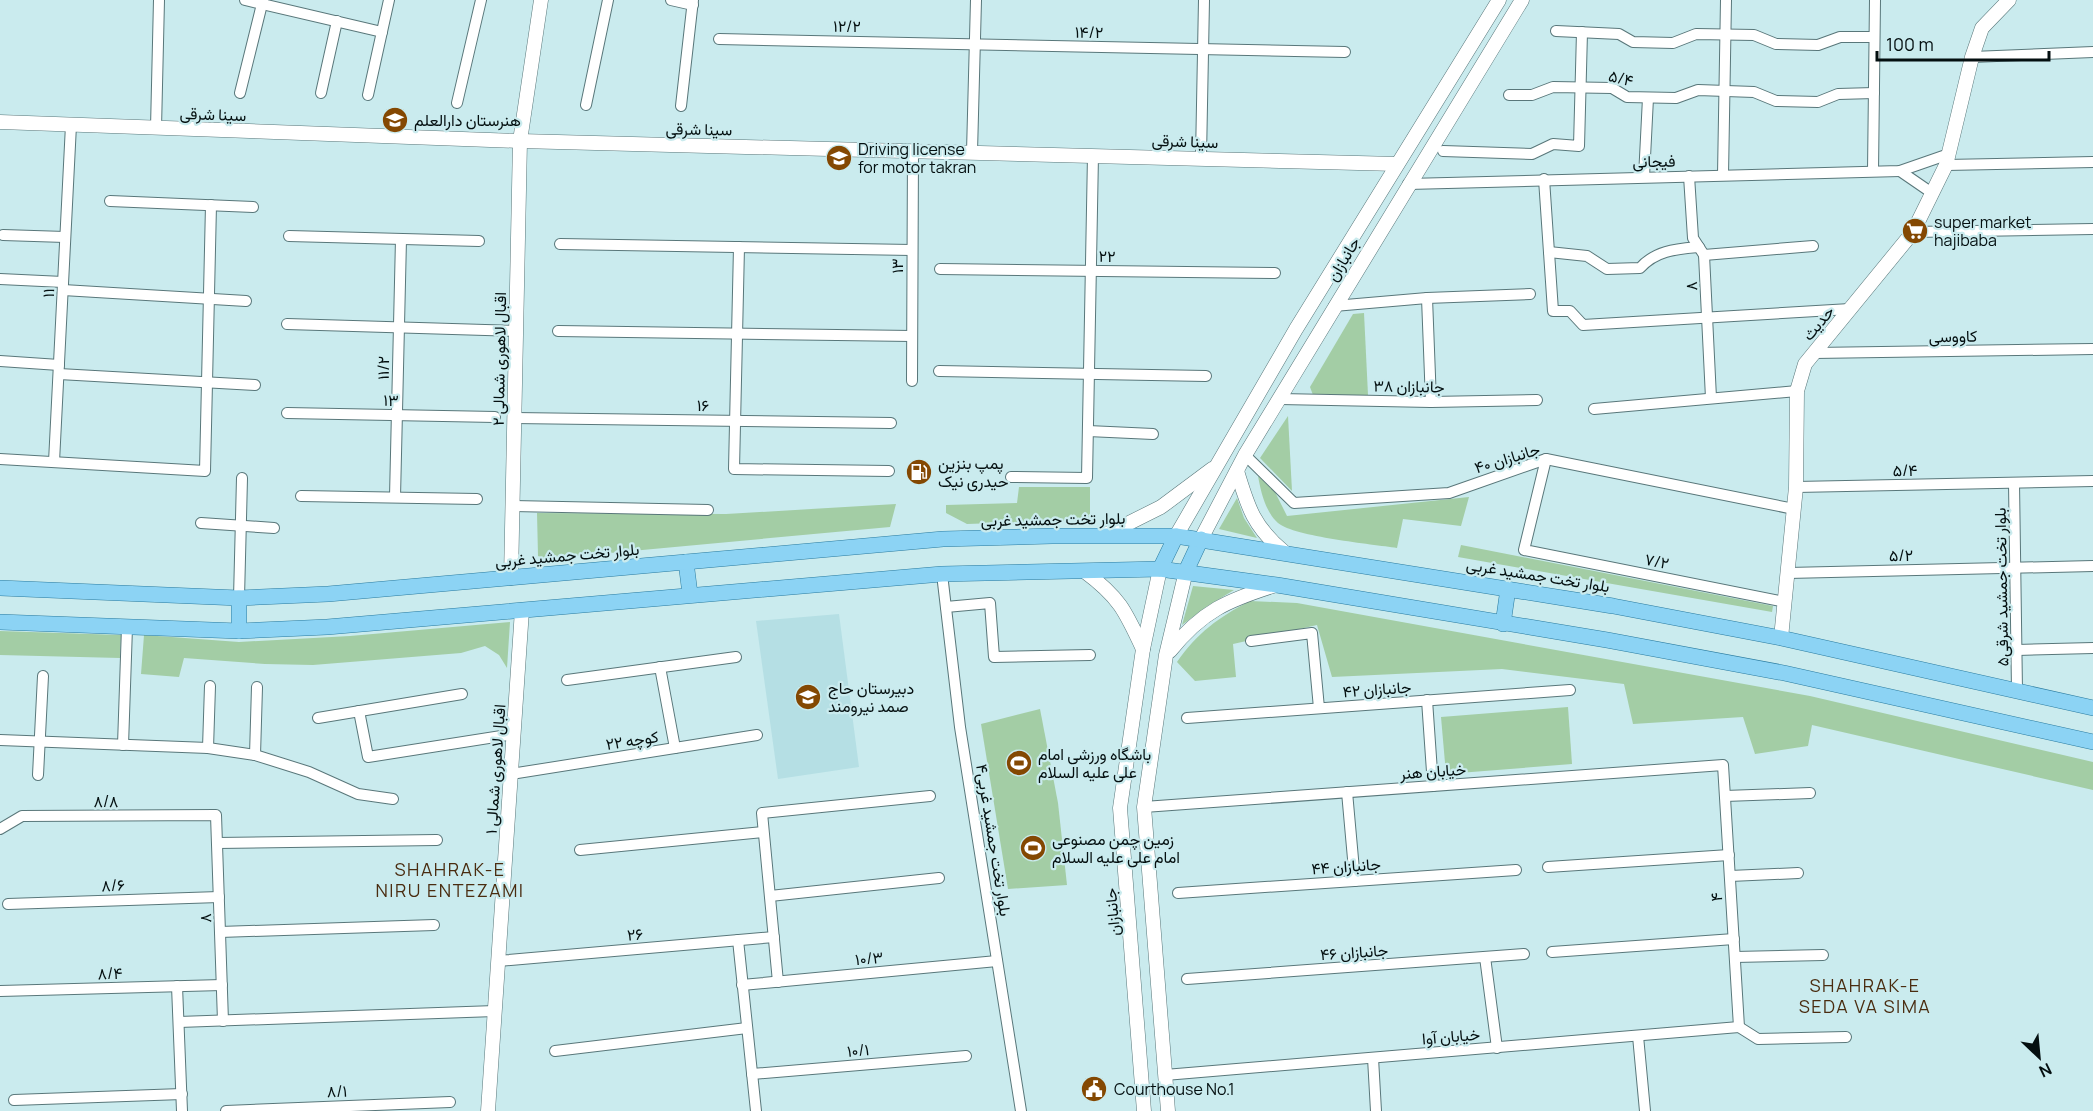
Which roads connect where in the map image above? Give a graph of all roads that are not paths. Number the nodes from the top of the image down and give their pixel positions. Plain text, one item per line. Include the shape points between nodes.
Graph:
1 (159, 0) edge
2 (245, 0) edge
3 (388, 0) edge
4 (481, 0) edge
5 (539, 0) edge
6 (608, 0) edge
7 (671, 0) edge
8 (976, 0) edge
9 (1204, 0) edge
10 (1499, 0) edge
11 (1522, 0) edge
12 (1726, 0) edge
13 (1875, 0) edge
14 (2009, 0) edge
15 (262, 2) edge
16 (693, 2) edge
17 (337, 21) junction
18 (1556, 31) dead end
19 (381, 32) junction
20 (1582, 32) junction
21 (1726, 34) junction
22 (1874, 37) junction
23 (719, 39) dead end
24 (975, 44) junction
25 (1203, 49) junction
26 (1345, 52) dead end
27 (2093, 52) edge
28 (1972, 57) junction
29 (1580, 87) junction
30 (1725, 91) junction
31 (240, 93) dead end
32 (321, 93) dead end
33 (1874, 93) junction
34 (368, 95) dead end
35 (1509, 95) dead end
36 (1648, 98) junction
37 (457, 103) dead end
38 (586, 105) dead end
39 (681, 106) dead end
40 (0, 122) edge
41 (71, 125) junction
42 (156, 128) junction
43 (520, 141) junction
44 (913, 151) junction
45 (972, 152) junction
46 (1443, 152) dead end
47 (1093, 155) junction
48 (1202, 158) junction
49 (1948, 159) junction
50 (2093, 162) edge
51 (1397, 164) junction
52 (1873, 171) junction
53 (1900, 171) junction
54 (1723, 175) junction
55 (1689, 176) junction
56 (1644, 177) junction
57 (1544, 179) junction
58 (1408, 183) junction
59 (1932, 193) junction
60 (110, 201) dead end
61 (211, 205) junction
62 (253, 207) dead end
63 (2093, 229) edge
64 (1913, 232) junction
65 (3, 235) dead end
66 (289, 236) dead end
67 (65, 237) junction
68 (401, 239) junction
69 (479, 241) dead end
70 (560, 244) dead end
71 (1813, 246) dead end
72 (739, 247) junction
73 (912, 250) junction
74 (1702, 251) junction
75 (1549, 252) junction
76 (940, 269) dead end
77 (1090, 271) junction
78 (1275, 273) dead end
79 (0, 279) edge
80 (63, 286) junction
81 (1530, 294) dead end
82 (1427, 298) junction
83 (209, 299) junction
84 (246, 302) dead end
85 (1334, 306) junction
86 (1850, 309) junction
87 (1707, 316) junction
88 (287, 324) dead end
89 (399, 328) junction
90 (1296, 329) junction
91 (516, 331) junction
92 (558, 331) dead end
93 (737, 333) junction
94 (912, 336) junction
95 (1314, 339) junction
96 (2093, 349) edge
97 (1814, 353) junction
98 (0, 361) edge
99 (59, 369) junction
100 (939, 371) dead end
101 (1089, 374) junction
102 (1206, 376) dead end
103 (912, 381) dead end
104 (207, 382) junction
105 (255, 385) dead end
106 (1797, 391) junction
107 (1711, 398) junction
108 (1280, 399) junction
109 (1537, 400) dead end
110 (1431, 402) junction
111 (1594, 409) dead end
112 (287, 413) dead end
113 (397, 415) junction
114 (495, 417) dead end
115 (514, 418) junction
116 (736, 421) junction
117 (891, 423) dead end
118 (1088, 431) junction
119 (1153, 434) dead end
120 (1245, 455) junction
121 (0, 459) edge
122 (1546, 459) junction
123 (54, 462) junction
124 (1216, 466) junction
125 (889, 471) dead end
126 (1237, 471) junction
127 (1011, 477) dead end
128 (242, 478) dead end
129 (2093, 481) edge
130 (2014, 483) junction
131 (1796, 487) junction
132 (301, 496) dead end
133 (395, 497) junction
134 (477, 498) dead end
135 (513, 506) junction
136 (1794, 509) junction
137 (708, 510) dead end
138 (201, 523) dead end
139 (241, 526) junction
140 (274, 528) dead end
141 (1102, 536) junction
142 (1176, 536) junction
143 (1201, 539) junction
144 (1284, 552) junction
145 (686, 562) junction
146 (2093, 566) edge
147 (2015, 567) junction
148 (1160, 569) junction
149 (1084, 571) junction
150 (1186, 571) junction
151 (1788, 573) junction
152 (942, 574) junction
153 (511, 578) junction
154 (1277, 585) junction
155 (0, 588) edge
156 (1508, 588) junction
157 (690, 594) junction
158 (239, 598) junction
159 (1785, 602) junction
160 (946, 607) junction
161 (522, 610) junction
162 (0, 622) edge
163 (1503, 624) junction
164 (127, 627) junction
165 (239, 631) junction
166 (1781, 638) junction
167 (1251, 641) dead end
168 (2093, 648) edge
169 (1143, 649) junction
170 (2017, 650) junction
171 (1090, 654) dead end
172 (1166, 655) junction
173 (736, 657) dead end
174 (660, 667) junction
175 (43, 676) dead end
176 (567, 680) dead end
177 (210, 686) dead end
178 (257, 687) dead end
179 (1570, 690) dead end
180 (2017, 690) junction
181 (462, 694) dead end
182 (1427, 700) junction
183 (1319, 708) junction
184 (2093, 708) edge
185 (359, 711) junction
186 (318, 718) dead end
187 (1187, 718) dead end
188 (514, 734) junction
189 (757, 735) dead end
190 (0, 740) edge
191 (39, 742) junction
192 (2093, 742) edge
193 (123, 745) junction
194 (208, 748) junction
195 (675, 748) junction
196 (255, 755) junction
197 (1723, 765) joint
198 (511, 774) junction
199 (38, 775) dead end
200 (1433, 786) junction
201 (1347, 792) junction
202 (1810, 793) dead end
203 (930, 796) dead end
204 (1725, 796) junction
205 (393, 799) dead end
206 (1144, 807) junction
207 (216, 815) joint
208 (0, 829) edge
209 (764, 832) junction
210 (437, 840) dead end
211 (217, 843) junction
212 (580, 850) dead end
213 (1729, 855) junction
214 (1548, 867) dead end
215 (1516, 870) dead end
216 (1798, 873) dead end
217 (1730, 876) junction
218 (939, 878) dead end
219 (1356, 881) junction
220 (1178, 893) dead end
221 (770, 896) junction
222 (219, 897) junction
223 (8, 904) dead end
224 (434, 925) dead end
225 (220, 932) junction
226 (1154, 936) junction
227 (774, 937) junction
228 (1131, 938) junction
229 (1734, 939) junction
230 (738, 940) junction
231 (1552, 952) dead end
232 (1524, 954) dead end
233 (1823, 955) dead end
234 (1485, 957) junction
235 (1735, 957) junction
236 (498, 961) junction
237 (998, 961) junction
238 (1187, 979) dead end
239 (778, 982) junction
240 (222, 985) junction
241 (742, 985) junction
242 (177, 986) junction
243 (0, 991) edge
244 (495, 1011) junction
245 (223, 1021) junction
246 (179, 1022) junction
247 (1739, 1027) junction
248 (747, 1028) junction
249 (1638, 1036) junction
250 (1846, 1037) dead end
251 (1497, 1048) junction
252 (555, 1052) dead end
253 (966, 1056) dead end
254 (1372, 1058) junction
255 (752, 1074) junction
256 (1165, 1075) junction
257 (182, 1094) junction
258 (14, 1100) dead end
259 (450, 1102) dead end
260 (182, 1111) edge
261 (226, 1111) edge
262 (488, 1111) edge
263 (756, 1111) edge
264 (1021, 1111) edge
265 (1144, 1111) edge
266 (1168, 1111) edge
267 (1376, 1111) edge
268 (1645, 1111) edge

1 - 42 street
2 - 15 street
3 - 19 street
4 - 37 street
5 - 43 street, اقبال لاهوری شمالی ۲
6 - 38 street
7 - 16 street
8 - 24 street
9 - 25 street
10 - 51 street, جانبازان
11 - 58 street, جانبازان
12 - 21 street
13 - 22 street
14 - 28 street, حدیث via 1982,28
15 - 17 street
15 - 31 street
16 - 39 street
17 - 19 street
17 - 32 street
18 - 20 street
19 - 34 street
20 - 21 street via 1620,34 1633,42 1673,43 1696,34
20 - 29 street
21 - 22 street via 1754,35 1787,45 1818,45 1840,37
21 - 30 street
22 - 33 street
23 - 24 street, ۱۲/۲
24 - 25 street, ۱۴/۲
24 - 45 street
25 - 26 street, ۱۴/۲
25 - 48 street
27 - 28 street
28 - 49 street, حدیث
29 - 35 street, ۵/۴ via 1553,87 1532,95
29 - 36 street, ۵/۴ via 1612,88 1628,97
29 - 46 street via 1579,146 1552,144 1532,154
30 - 33 street, ۵/۴ via 1754,92 1776,101 1818,102 1838,94
30 - 36 street, ۵/۴ via 1698,90 1676,98
30 - 54 street
33 - 52 street
36 - 56 street
40 - 41 street, سینا شرقی
41 - 42 street, سینا شرقی
41 - 67 street, ۱۱
42 - 43 street, سینا شرقی
43 - 44 street, سینا شرقی
43 - 91 street, اقبال لاهوری شمالی ۲
44 - 45 street, سینا شرقی
44 - 73 street, ۱۳
45 - 47 street, سینا شرقی
47 - 48 street, سینا شرقی
47 - 77 street
48 - 51 street, سینا شرقی
49 - 50 street, فیجانی
49 - 53 street, فیجانی
49 - 59 street, حدیث
51 - 90 street, جانبازان
52 - 53 street, فیجانی
52 - 54 street, فیجانی
53 - 59 street
54 - 55 street, فیجانی
55 - 56 street, فیجانی
55 - 74 street, ۸ via 1693,238
56 - 57 street, فیجانی
57 - 58 street, فیجانی
57 - 75 street
58 - 85 street, جانبازان
59 - 64 street, حدیث
60 - 61 street
61 - 62 street
61 - 83 street
63 - 64 street
64 - 86 street, حدیث
65 - 67 street
66 - 68 street
67 - 80 street, ۱۱
68 - 69 street
68 - 89 street, ۱۱/۲
70 - 72 street
71 - 74 street
72 - 73 street
72 - 93 street
73 - 94 street, ۱۳
74 - 75 street via 1672,250 1649,257 1640,268 1607,269 1587,256
74 - 87 street, ۸
75 - 87 street via 1553,311 1570,311 1583,325
76 - 77 street, ۲۲
77 - 78 street, ۲۲
77 - 101 street
79 - 80 street
80 - 83 street
80 - 99 street, ۱۱
81 - 82 street
82 - 85 street
82 - 110 street
83 - 84 street
83 - 104 street
85 - 95 street, جانبازان
86 - 87 street
86 - 97 street, حدیث
87 - 107 street, ۸
88 - 89 street
89 - 91 street
89 - 113 street, ۱۱/۲
90 - 95 street
90 - 124 street, جانبازان
91 - 115 street, اقبال لاهوری شمالی ۲
92 - 93 street
93 - 94 street
93 - 116 street
94 - 103 street, ۱۳
95 - 108 street, جانبازان
96 - 97 street, کاووسی
97 - 106 street, حدیث via 1805,364
98 - 99 street
99 - 104 street
99 - 123 street, ۱۱
100 - 101 street
101 - 102 street
101 - 118 street
104 - 105 street
104 - 123 street via 206,471
106 - 107 street
106 - 131 street, حدیث
107 - 111 street
108 - 110 street, ۳۸ جانبازان
108 - 120 street, جانبازان
109 - 110 street, ۳۸ جانبازان
112 - 113 street, ۱۳
113 - 114 street, ۱۳
113 - 133 street, ۱۱/۲
115 - 116 street, ۱۶
115 - 135 street, اقبال لاهوری شمالی ۲
116 - 117 street, ۱۶
116 - 125 street via 734,469
118 - 119 street
118 - 127 street via 1087,478
120 - 122 street, ۴۰ جانبازان via 1294,503 1449,493
120 - 126 street, جانبازان
121 - 123 street
122 - 136 street, ۴۰ جانبازان
122 - 159 street, ۷/۲ via 1524,550
124 - 141 street via 1161,507
124 - 142 street, جانبازان
126 - 143 street, جانبازان
126 - 144 street via 1263,534
128 - 139 street
129 - 130 street, ۵/۴
130 - 131 street, ۵/۴
130 - 147 street, بلوار تخت جمشید شرقی۵
131 - 136 street, حدیث
132 - 133 street
133 - 134 street
135 - 137 street
135 - 153 street, اقبال لاهوری شمالی ۲
136 - 151 street, حدیث
138 - 139 street
139 - 140 street
139 - 158 street
141 - 142 main road, بلوار تخت جمشید غربی
141 - 145 main road, بلوار تخت جمشید غربی via 943,539
142 - 143 main road, بلوار تخت جمشید غربی
142 - 148 main road
143 - 144 main road, بلوار تخت جمشید غربی
143 - 150 main road
144 - 156 main road, بلوار تخت جمشید غربی
145 - 153 main road, بلوار تخت جمشید غربی
145 - 157 main road
146 - 147 street, ۵/۲
147 - 151 street, ۵/۲
147 - 170 street, بلوار تخت جمشید شرقی۵
148 - 149 main road
148 - 150 main road
148 - 169 street, جانبازان
149 - 152 main road
149 - 169 street via 1124,608
150 - 154 main road
150 - 172 street
151 - 159 street, حدیث
152 - 157 main road
152 - 160 street, بلوار تخت جمشید غربی۴
153 - 158 main road, بلوار تخت جمشید غربی
154 - 163 main road
154 - 172 street via 1231,599 1207,614
155 - 158 main road, بلوار تخت جمشید غربی
156 - 163 main road
156 - 166 main road, بلوار تخت جمشید غربی
157 - 161 main road
158 - 165 main road
159 - 166 street, حدیث
160 - 171 street via 990,603 994,657
160 - 237 street, بلوار تخت جمشید غربی۴ via 960,727
161 - 165 main road
161 - 188 street, اقبال لاهوری شمالی ۱
162 - 164 main road
163 - 192 main road via 1784,674
164 - 165 main road
164 - 193 street
166 - 180 main road, بلوار تخت جمشید غربی
167 - 183 street via 1312,633
168 - 170 street
169 - 228 street, جانبازان via 1120,808
170 - 180 street, بلوار تخت جمشید شرقی۵
172 - 206 street
173 - 174 street
174 - 176 street
174 - 195 street
175 - 191 street
177 - 194 street
178 - 196 street
179 - 182 street, ۴۲ جانبازان
180 - 184 main road, بلوار تخت جمشید غربی
181 - 185 street
182 - 183 street, ۴۲ جانبازان
182 - 200 street
183 - 187 street, ۴۲ جانبازان
185 - 186 street
185 - 188 street via 368,757
188 - 198 street, اقبال لاهوری شمالی ۱
189 - 195 street, کوچه ۲۲
190 - 191 street
191 - 193 street
191 - 199 street
193 - 194 street
194 - 196 street
195 - 198 street, کوچه ۲۲
196 - 205 street via 309,772 358,794
197 - 200 street, خیابان هنر
197 - 204 street, ۴
198 - 236 street, اقبال لاهوری شمالی ۱
200 - 201 street, خیابان هنر
201 - 206 street, خیابان هنر
201 - 219 street
202 - 204 street
203 - 209 street via 762,813
204 - 213 street, ۴
206 - 226 street
207 - 208 street, ۸/۸ via 22,816
207 - 211 street, ۸
209 - 212 street
209 - 221 street
210 - 211 street
211 - 222 street, ۸
213 - 214 street
213 - 217 street, ۴
215 - 219 street, ۴۴ جانبازان
216 - 217 street
217 - 229 street, ۴
218 - 221 street
219 - 220 street, ۴۴ جانبازان
221 - 227 street
222 - 223 street, ۸/۶
222 - 225 street, ۸
224 - 225 street
225 - 240 street, ۸
226 - 228 street
226 - 256 street
227 - 230 street, ۲۶
227 - 239 street
228 - 265 street, جانبازان
229 - 231 street
229 - 235 street, ۴
230 - 236 street, ۲۶
230 - 241 street
232 - 234 street, ۴۶ جانبازان
233 - 235 street
234 - 238 street, ۴۶ جانبازان
234 - 251 street
235 - 247 street, ۴
236 - 244 street, اقبال لاهوری شمالی ۱
237 - 239 street, ۱۰/۳
237 - 264 street, بلوار تخت جمشید غربی۴
239 - 241 street, ۱۰/۳
240 - 242 street, ۸/۴
240 - 245 street, ۸
241 - 248 street
242 - 243 street, ۸/۴
242 - 246 street
244 - 245 street
244 - 262 street, اقبال لاهوری شمالی ۱
245 - 246 street
246 - 257 street
247 - 249 street, خیابان آوا
247 - 250 street via 1758,1039
248 - 252 street
248 - 255 street
249 - 251 street, خیابان آوا
249 - 268 street
251 - 254 street, خیابان آوا
253 - 255 street, ۱۰/۱
254 - 256 street, خیابان آوا
254 - 267 street
255 - 263 street
256 - 266 street
257 - 258 street
257 - 260 street
259 - 261 street, ۸/۱

